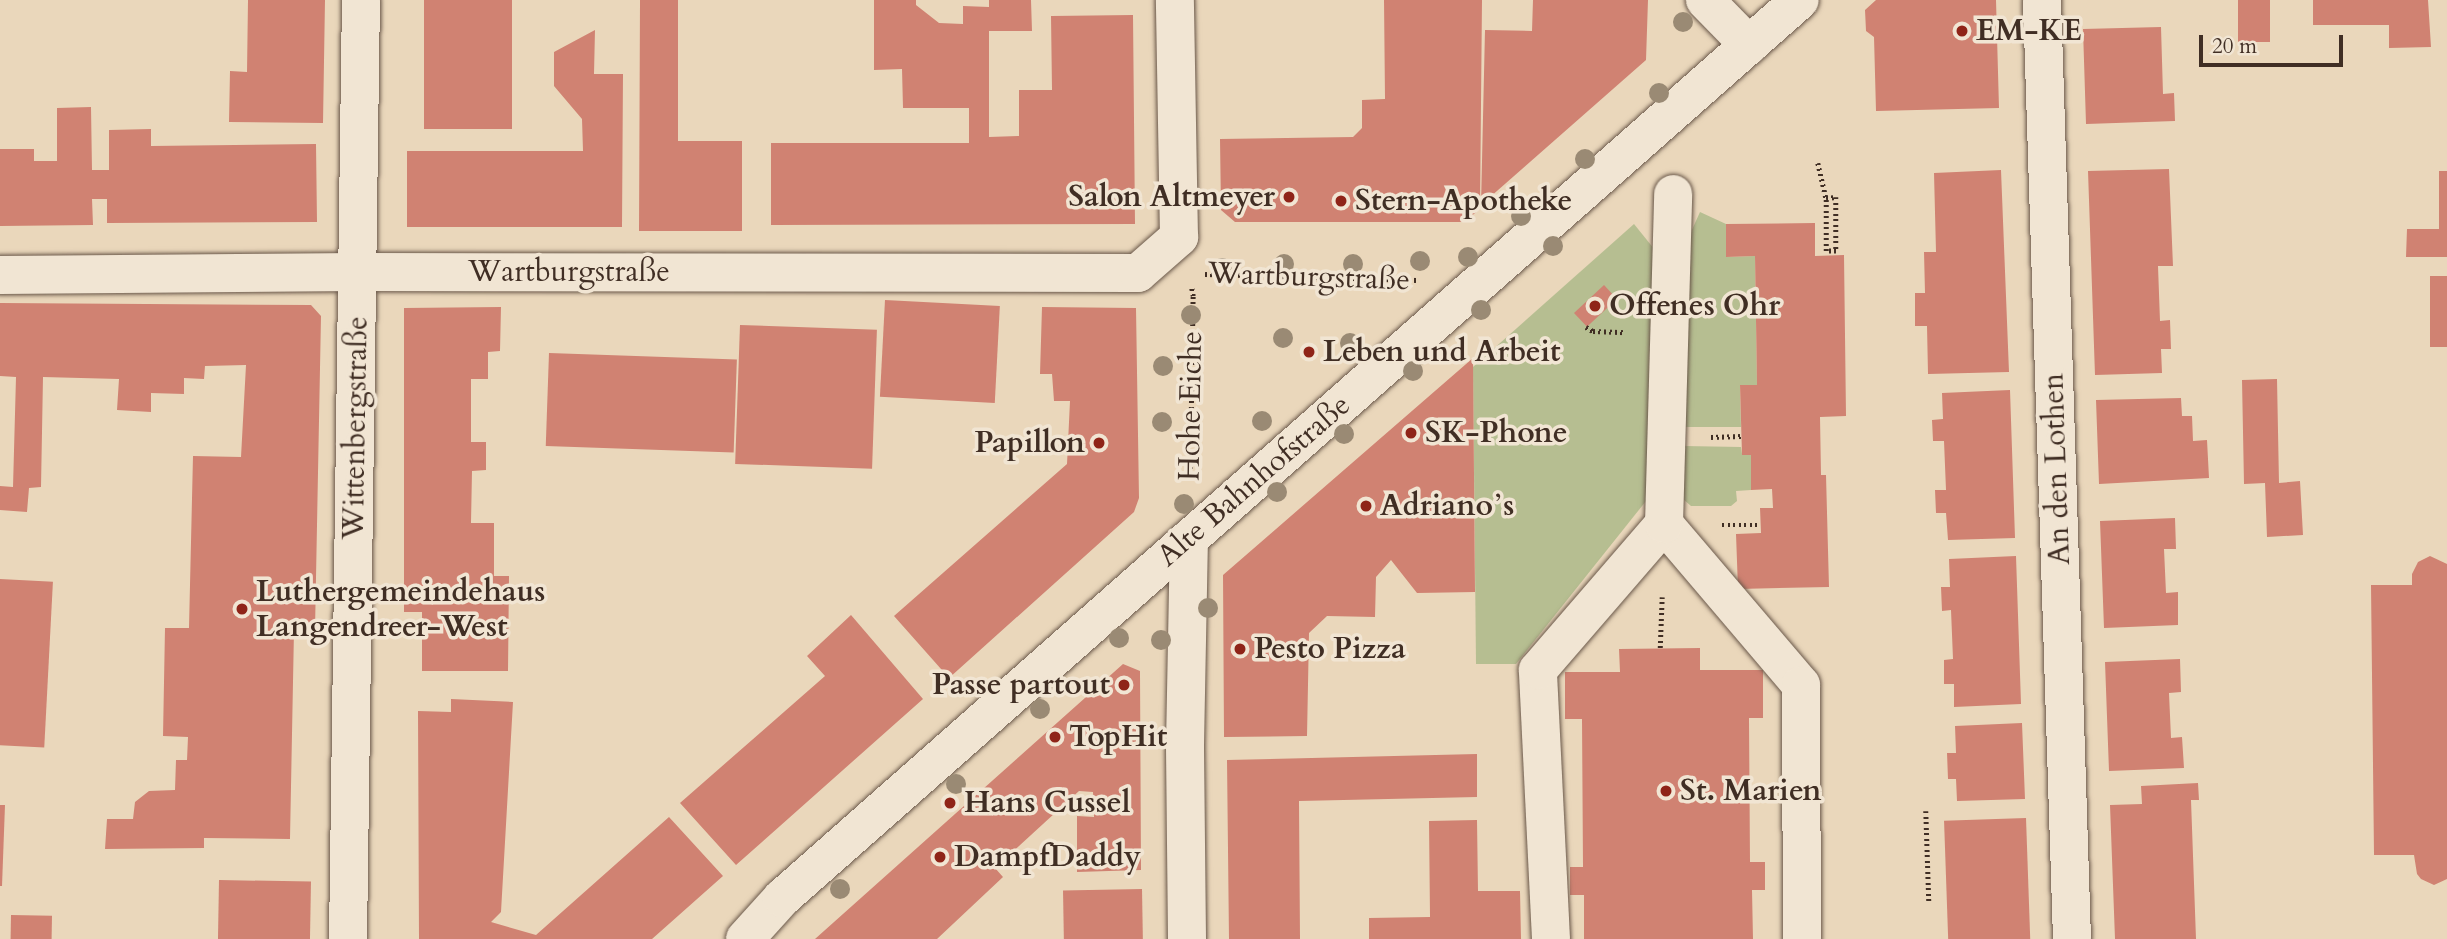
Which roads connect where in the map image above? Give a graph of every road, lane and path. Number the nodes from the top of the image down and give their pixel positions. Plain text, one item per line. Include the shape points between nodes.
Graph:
1 (361, 0) edge
2 (1175, 0) edge
3 (1706, 0) edge
4 (1800, 0) edge
5 (2042, 0) edge
6 (1749, 45) junction
7 (1818, 163) dead end
8 (1673, 194) dead end
9 (1826, 198) junction
10 (1179, 237) junction
11 (358, 272) junction
12 (1188, 274) junction
13 (0, 275) edge
14 (1481, 281) junction
15 (1664, 524) junction
16 (1739, 525) dead end
17 (1761, 525) dead end
18 (1189, 538) junction
19 (1927, 811) dead end
20 (1929, 901) dead end
21 (348, 939) edge
22 (745, 939) edge
23 (1187, 939) edge
24 (1551, 939) edge
25 (1802, 939) edge
26 (2072, 939) edge

1 - 11 street, Wittenbergstraße
2 - 10 street
3 - 6 street
4 - 6 street, Alte Bahnhofstraße
5 - 26 street, An den Lothen
6 - 14 street, Alte Bahnhofstraße
7 - 9 path
8 - 15 street
9 - 9 path via 1826,251 1830,253 1836,251 1836,197
10 - 11 street, Wartburgstraße via 1138,273
10 - 12 path, Hohe Eiche
11 - 13 street, Wartburgstraße
11 - 21 street, Wittenbergstraße
12 - 14 path, Wartburgstraße
12 - 18 path, Hohe Eiche via 1193,296
14 - 18 street, Alte Bahnhofstraße
15 - 24 street via 1538,670
15 - 25 street via 1801,685
16 - 17 path
18 - 22 street, Alte Bahnhofstraße via 782,898
18 - 23 street
19 - 20 path

